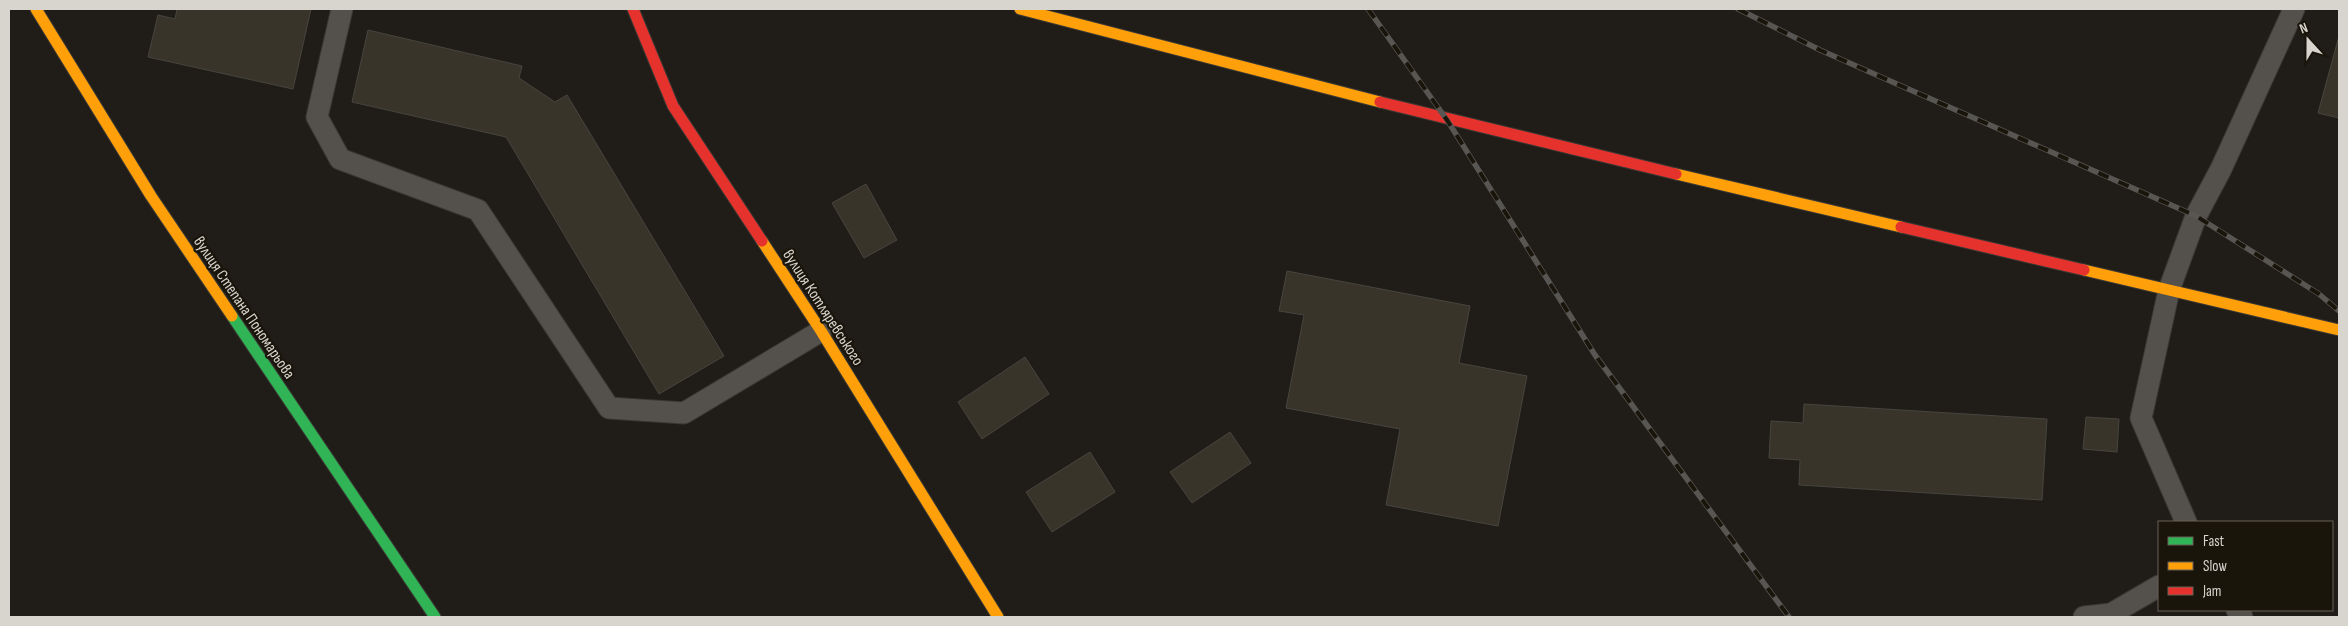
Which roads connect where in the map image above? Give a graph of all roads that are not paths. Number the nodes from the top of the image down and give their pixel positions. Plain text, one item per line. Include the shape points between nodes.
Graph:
1 (36, 9) edge
2 (342, 9) edge
3 (633, 9) edge
4 (1020, 9) edge
5 (2294, 9) edge
6 (2169, 290) junction
7 (822, 330) junction
8 (2339, 330) edge
9 (2186, 521) edge
10 (2158, 587) edge
11 (435, 617) edge
12 (998, 617) edge
13 (2084, 617) edge

1 - 11 street, вулиця Степана Пономарьова via 151,196
2 - 7 lane via 318,117 340,159 478,210 609,408 684,412
3 - 7 street, вулиця Котляревського via 673,106
4 - 6 street via 1447,120
5 - 6 lane via 2196,216
6 - 8 street
6 - 9 lane via 2141,418
7 - 12 street, вулиця Котляревського
10 - 13 lane via 2111,614

